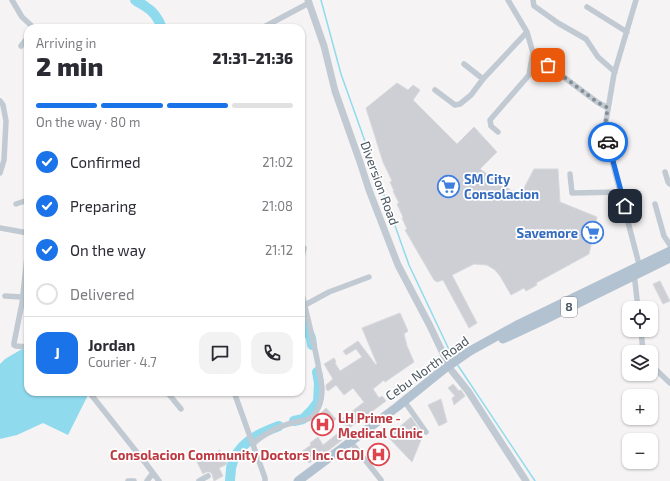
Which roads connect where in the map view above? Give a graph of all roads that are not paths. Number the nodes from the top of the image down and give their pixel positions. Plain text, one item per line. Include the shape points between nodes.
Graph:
1 (12, 0) edge
2 (508, 0) edge
3 (533, 0) edge
4 (636, 0) edge
5 (308, 2) edge
6 (587, 7) dead end
7 (30, 24) edge
8 (269, 24) edge
9 (526, 32) junction
10 (627, 32) junction
11 (24, 42) edge
12 (21, 46) dead end
13 (533, 53) junction
14 (464, 64) dead end
15 (615, 72) junction
16 (483, 79) junction
17 (435, 90) dead end
18 (0, 101) edge
19 (608, 108) junction
20 (498, 132) dead end
21 (665, 172) dead end
22 (0, 173) edge
23 (570, 174) dead end
24 (670, 184) edge
25 (621, 192) junction
26 (24, 201) edge
27 (16, 204) dead end
28 (655, 204) dead end
29 (0, 228) edge
30 (24, 232) edge
31 (670, 245) edge
32 (670, 250) edge
33 (670, 258) edge
34 (637, 270) junction
35 (369, 277) dead end
36 (24, 281) edge
37 (4, 296) dead end
38 (22, 297) junction
39 (638, 301) edge
40 (305, 306) joint
41 (24, 347) edge
42 (452, 367) junction
43 (658, 372) edge
44 (670, 383) edge
45 (92, 396) edge
46 (170, 396) edge
47 (235, 396) edge
48 (407, 405) junction
49 (181, 409) dead end
50 (426, 432) dead end
51 (251, 441) junction
52 (354, 446) junction
53 (153, 473) junction
54 (208, 476) dead end
55 (382, 480) edge
56 (128, 481) edge
57 (134, 481) edge
58 (147, 481) edge
59 (158, 481) edge
60 (199, 481) edge
61 (265, 481) edge
62 (298, 481) edge
63 (308, 481) edge
64 (526, 481) edge

1 - 7 street via 22,17
2 - 9 street
3 - 15 street via 534,6 586,39 598,56
4 - 10 street
5 - 8 street
5 - 42 street, Diversion Road via 324,46 335,91 398,265
6 - 10 street
9 - 13 street
9 - 16 street
10 - 15 street
11 - 12 street
13 - 19 street
13 - 20 street via 529,75 490,120 491,126
14 - 16 street
15 - 19 street
16 - 17 street via 471,95 460,104 455,105
18 - 22 street via 6,121 4,160
19 - 25 street via 605,134
21 - 24 street
23 - 25 street via 572,193
25 - 34 street
26 - 27 street
28 - 31 street via 664,236
29 - 30 street
32 - 34 main road, Cebu North Road / 8
33 - 34 main road, Cebu North Road / 8
34 - 39 street
34 - 42 main road, Cebu North Road / 8 via 583,296
35 - 40 street via 329,292
36 - 38 street
37 - 38 street
38 - 41 street via 14,345
40 - 51 street via 322,390 317,410 311,418 287,425
42 - 48 main road, Cebu North Road / 8
42 - 62 main road, Cebu North Road / 8
42 - 64 street, Diversion Road
43 - 44 street
45 - 53 street
46 - 49 street
47 - 51 street
48 - 50 street
48 - 52 main road, Cebu North Road / 8
51 - 61 street
52 - 55 street
52 - 63 main road, Cebu North Road / 8
53 - 58 street
53 - 59 street
54 - 60 street
56 - 57 street

